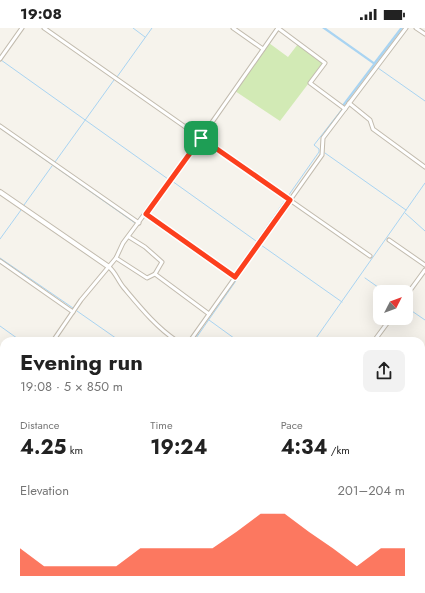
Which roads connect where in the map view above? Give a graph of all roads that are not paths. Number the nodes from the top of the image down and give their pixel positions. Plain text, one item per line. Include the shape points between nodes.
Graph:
1 (22, 28) edge
2 (44, 28) edge
3 (233, 28) edge
4 (278, 28) edge
5 (406, 28) edge
6 (416, 28) edge
7 (425, 34) edge
8 (263, 49) junction
9 (0, 59) edge
10 (350, 103) junction
11 (345, 109) junction
12 (0, 126) edge
13 (201, 138) junction
14 (425, 167) edge
15 (0, 192) edge
16 (290, 200) junction
17 (146, 214) junction
18 (139, 223) junction
19 (129, 237) junction
20 (389, 240) dead end
21 (370, 256) dead end
22 (116, 258) junction
23 (0, 261) edge
24 (425, 265) edge
25 (109, 267) junction
26 (425, 270) edge
27 (155, 274) junction
28 (235, 277) junction
29 (413, 286) edge
30 (73, 312) junction
31 (209, 314) junction
32 (386, 325) edge
33 (56, 337) edge
34 (171, 337) edge
35 (193, 337) edge
36 (377, 337) edge

1 - 9 street
2 - 13 street
3 - 8 street
4 - 8 street
4 - 11 street via 325,63 310,83
5 - 10 street
6 - 7 street
8 - 13 street
10 - 11 street
10 - 14 street via 370,120 373,129
11 - 16 street via 323,138 322,155
12 - 18 street
13 - 16 street
13 - 17 street
15 - 25 street
16 - 21 street
16 - 28 street
17 - 18 street
17 - 28 street
18 - 19 street
19 - 22 street
19 - 27 street via 162,262
20 - 24 street
22 - 25 street
22 - 27 street via 147,278
23 - 30 street
25 - 30 street
25 - 34 street via 123,287
26 - 29 street
27 - 31 street
28 - 31 street
30 - 33 street
31 - 35 street
32 - 36 street

